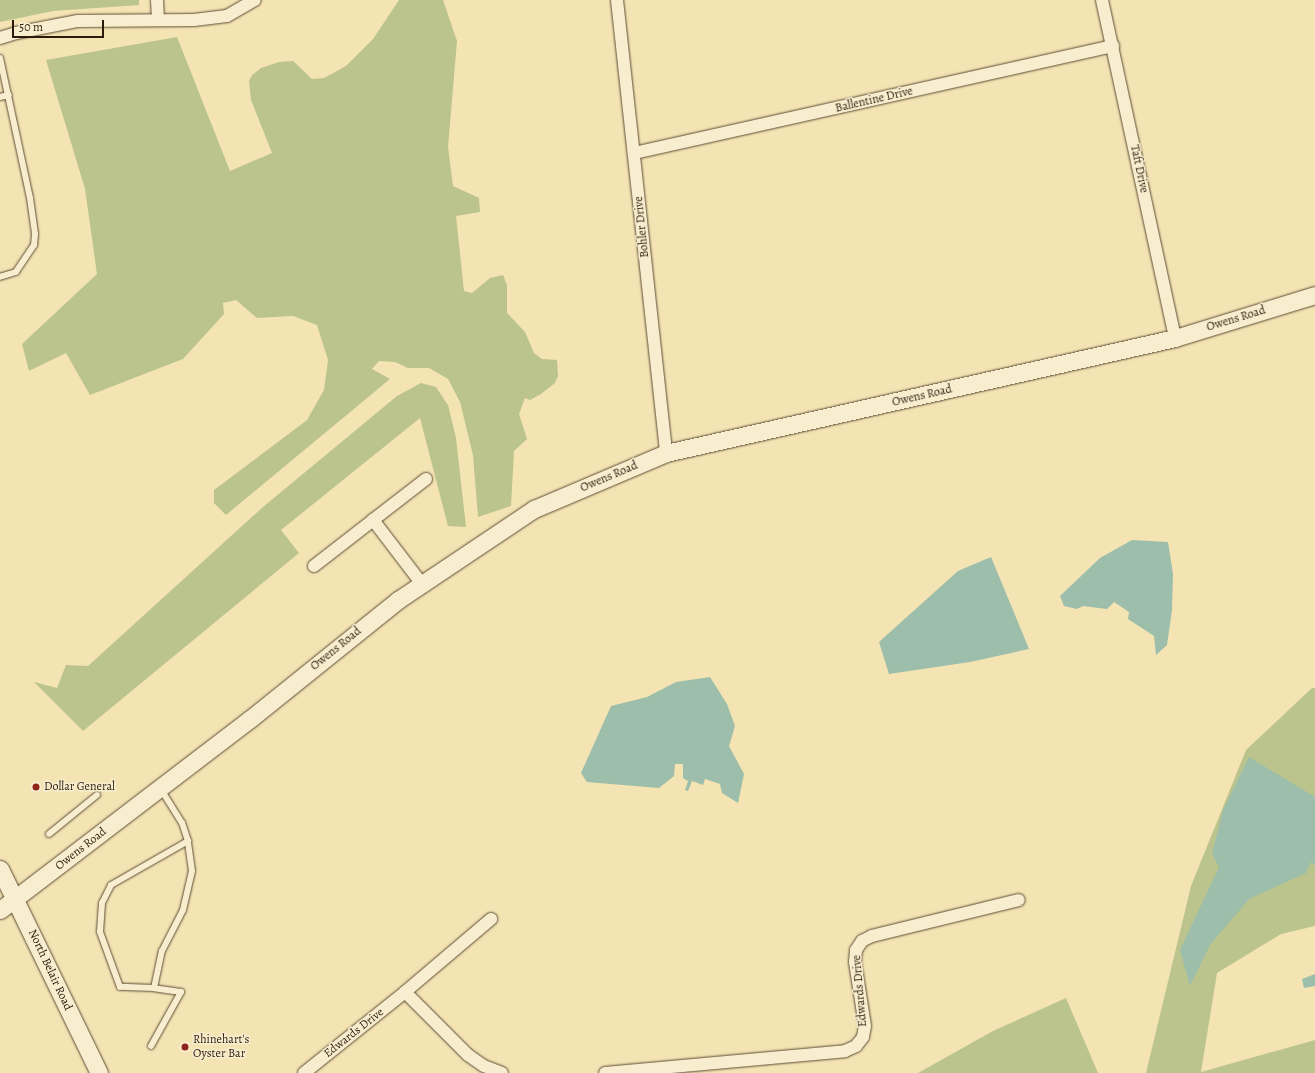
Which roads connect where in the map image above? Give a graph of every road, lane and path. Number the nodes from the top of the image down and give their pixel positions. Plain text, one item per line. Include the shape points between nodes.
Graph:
1 (157, 0) edge
2 (254, 0) edge
3 (617, 0) edge
4 (1102, 0) edge
5 (158, 20) junction
6 (0, 38) edge
7 (1113, 46) junction
8 (0, 58) edge
9 (9, 95) junction
10 (0, 97) edge
11 (634, 153) junction
12 (0, 277) edge
13 (1315, 295) edge
14 (1175, 338) junction
15 (666, 453) junction
16 (426, 478) dead end
17 (373, 520) junction
18 (314, 566) dead end
19 (422, 584) junction
20 (160, 788) junction
21 (97, 795) dead end
22 (50, 834) dead end
23 (188, 841) junction
24 (0, 869) edge
25 (16, 899) junction
26 (1019, 900) dead end
27 (0, 910) edge
28 (491, 919) dead end
29 (154, 988) junction
30 (405, 992) junction
31 (151, 1046) dead end
32 (98, 1073) edge
33 (304, 1073) edge
34 (502, 1073) edge
35 (605, 1073) edge

1 - 5 street
2 - 5 street via 227,16 194,20
3 - 11 street, Bohler Drive
4 - 7 street, Taft Drive
5 - 6 street via 78,21
7 - 11 street, Ballentine Drive
7 - 14 street, Taft Drive
8 - 9 lane
9 - 10 lane
9 - 12 lane via 36,234 34,245 16,272
11 - 15 street, Bohler Drive
13 - 14 street, Owens Road
14 - 15 street, Owens Road
15 - 19 street, Owens Road via 534,509
16 - 17 street
17 - 18 street
17 - 19 street
19 - 20 street, Owens Road via 398,600
20 - 23 lane via 182,823
20 - 25 street, Owens Road
21 - 22 lane
23 - 29 lane via 192,871 183,910 162,951
23 - 29 lane via 110,885 102,903 100,932 120,987
24 - 25 street, North Belair Road
25 - 27 street, Owens Road
25 - 32 street, North Belair Road
26 - 35 street, Edwards Drive via 872,936 862,941 856,950 855,962 865,1026 863,1038 856,1046 845,1051
28 - 30 street, Edwards Drive
29 - 31 lane via 181,992
30 - 33 street, Edwards Drive
30 - 34 street via 468,1055 484,1066

